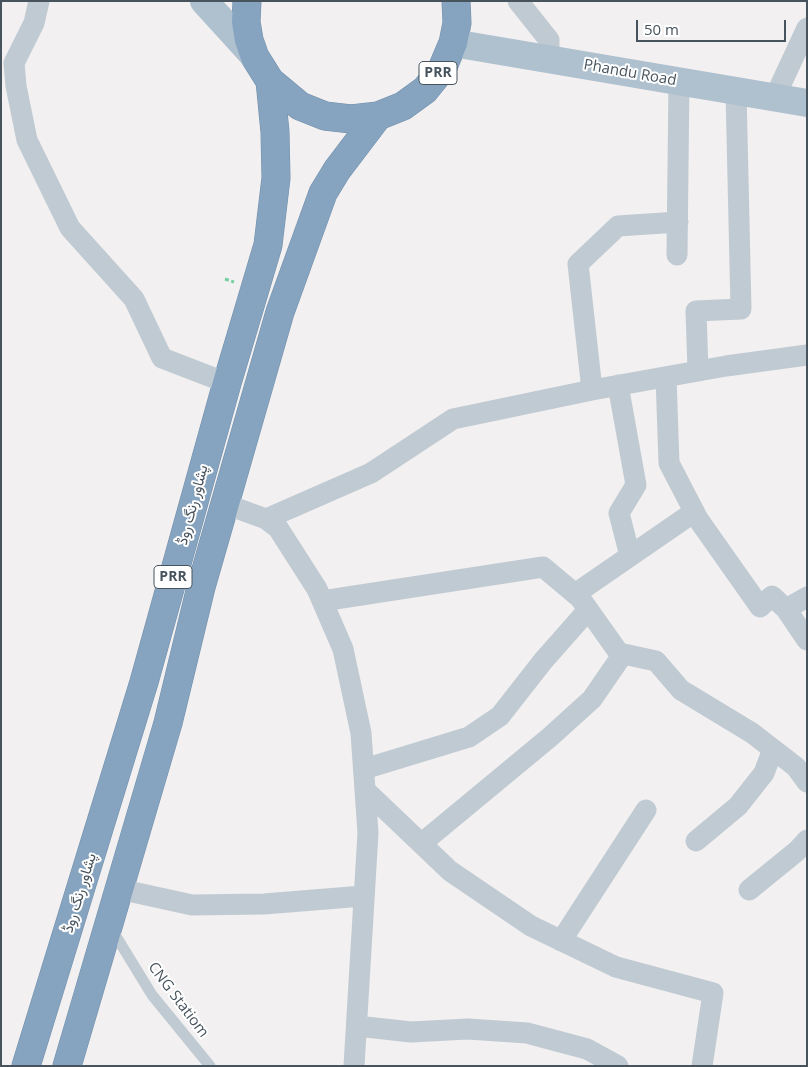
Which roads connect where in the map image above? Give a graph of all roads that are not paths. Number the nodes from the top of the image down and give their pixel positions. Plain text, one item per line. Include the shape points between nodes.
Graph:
1 (39, 1) edge
2 (204, 1) edge
3 (247, 1) edge
4 (456, 1) edge
5 (518, 1) edge
6 (807, 28) edge
7 (453, 44) junction
8 (255, 57) junction
9 (549, 59) junction
10 (270, 81) junction
11 (679, 81) junction
12 (736, 91) junction
13 (775, 97) junction
14 (807, 103) edge
15 (378, 116) junction
16 (678, 222) junction
17 (677, 255) dead end
18 (807, 355) edge
19 (698, 371) junction
20 (666, 377) junction
21 (227, 383) junction
22 (618, 385) junction
23 (592, 390) junction
24 (225, 504) junction
25 (694, 512) junction
26 (266, 519) junction
27 (630, 556) junction
28 (807, 597) edge
29 (322, 601) junction
30 (582, 602) junction
31 (786, 609) junction
32 (807, 640) edge
33 (623, 654) junction
34 (773, 749) junction
35 (364, 769) junction
36 (807, 782) edge
37 (365, 790) junction
38 (646, 810) dead end
39 (807, 840) edge
40 (696, 841) dead end
41 (422, 843) junction
42 (119, 889) junction
43 (749, 890) dead end
44 (363, 896) junction
45 (109, 925) junction
46 (561, 941) junction
47 (357, 1026) junction
48 (584, 1057) edge
49 (72, 1061) edge
50 (26, 1066) edge
51 (210, 1066) edge
52 (354, 1066) edge
53 (618, 1066) edge
54 (702, 1066) edge

1 - 21 street via 34,23 14,63 16,86 27,140 70,228 134,299 162,358
2 - 8 main road
3 - 8 highway, PRR via 246,22
4 - 7 highway, PRR via 457,23
5 - 9 street via 549,40
6 - 13 street
7 - 9 main road, Phandu Road
7 - 15 highway, PRR via 442,68 425,90 403,106
8 - 10 highway, PRR
9 - 11 main road, Phandu Road
10 - 15 highway, PRR via 300,106 325,116 352,119
10 - 21 highway, پشاور رنگ روڈ / PRR via 276,153 272,220 263,265
11 - 12 main road, Phandu Road
11 - 16 street
12 - 13 main road, Phandu Road
12 - 19 street via 742,309 696,311
13 - 14 main road, Phandu Road
15 - 24 highway, پشاور رنگ روڈ / PRR via 337,170 317,207 280,312
16 - 17 street
16 - 23 street via 618,226 578,264
18 - 19 street
19 - 20 street
20 - 22 street
20 - 25 street via 668,463
21 - 50 highway, پشاور رنگ روڈ / PRR via 141,691
22 - 23 street
22 - 27 street via 636,485 619,513
23 - 26 street via 453,419 371,472
24 - 26 street
24 - 42 highway, پشاور رنگ روڈ / PRR via 168,724
25 - 27 street
25 - 31 street via 760,607 772,596
26 - 29 street via 278,528 318,589
27 - 30 street
28 - 31 street
29 - 30 street via 543,567
29 - 35 street via 343,649 361,733
30 - 33 street via 619,653
30 - 35 street via 543,661 500,716 469,737
31 - 32 street
33 - 34 street via 656,661 681,690
33 - 41 street via 585,705 550,738
34 - 36 street via 796,767
34 - 40 street via 764,773 738,806
35 - 37 street
37 - 41 street
37 - 44 street via 368,833
38 - 46 street
39 - 43 street
41 - 46 street via 450,871 531,926
42 - 44 street via 192,905 264,904
42 - 45 highway, پشاور رنگ روڈ / PRR
44 - 47 street
45 - 49 highway, پشاور رنگ روڈ / PRR
45 - 51 lane, CNG Statiom via 152,995
46 - 54 street via 616,968 713,993
47 - 48 street via 411,1032 468,1029 527,1033
47 - 52 street
48 - 53 street

